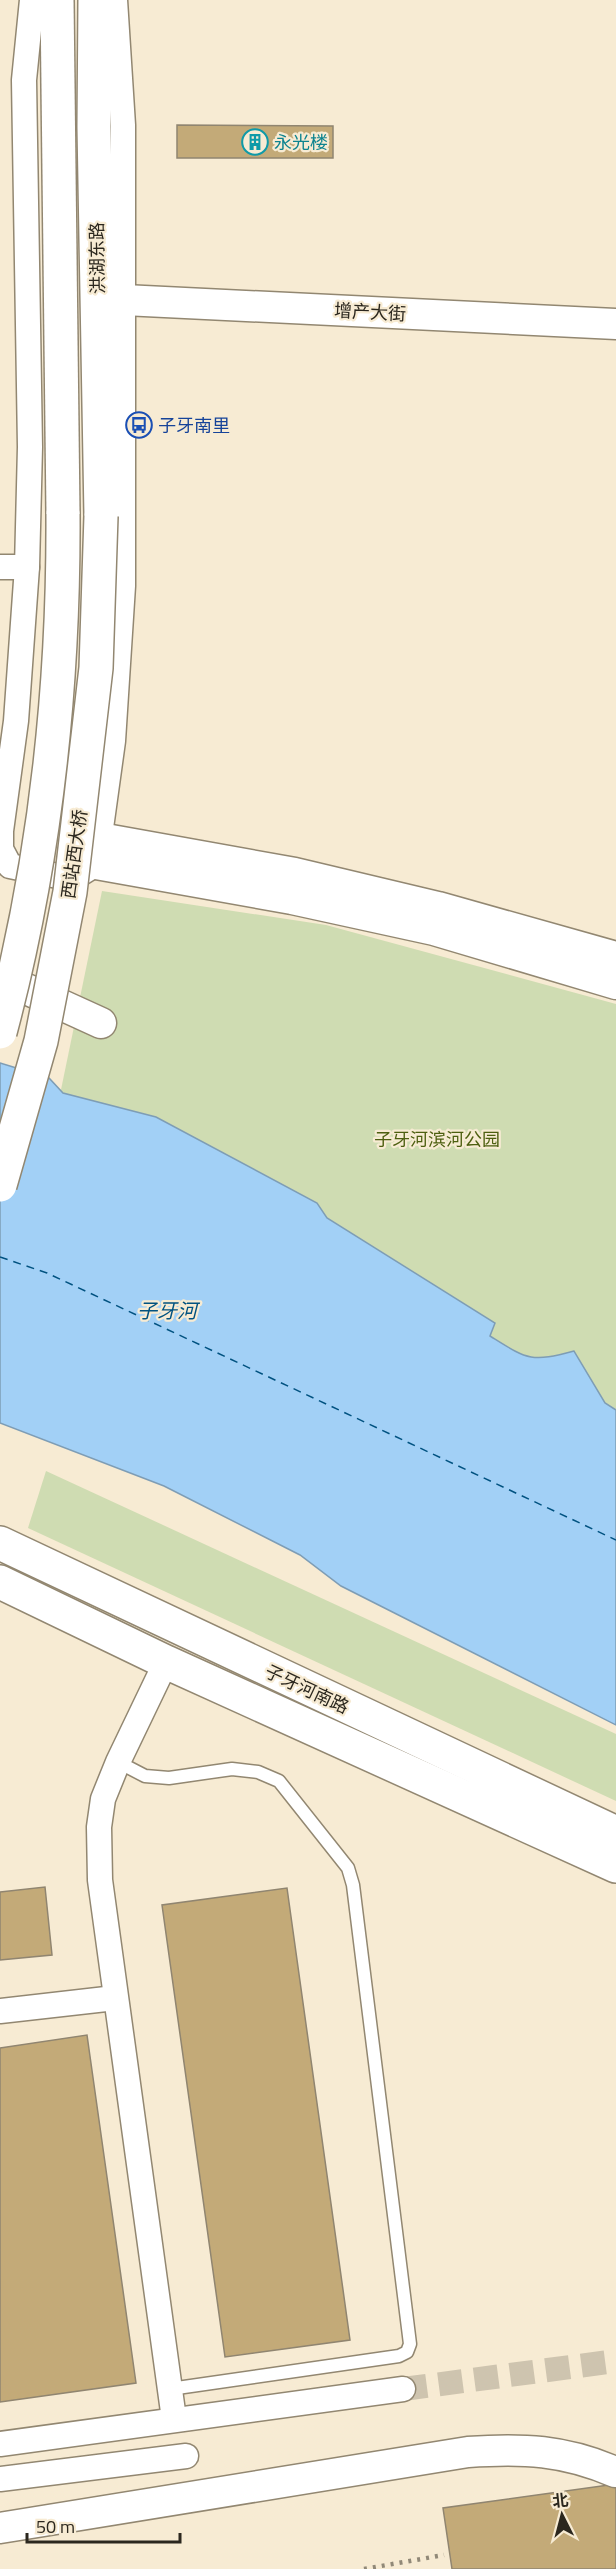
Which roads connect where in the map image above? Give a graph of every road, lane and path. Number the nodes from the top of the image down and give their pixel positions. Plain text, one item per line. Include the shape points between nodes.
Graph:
1 (32, 0) edge
2 (57, 0) edge
3 (95, 0) edge
4 (115, 0) edge
5 (124, 300) junction
6 (616, 324) edge
7 (63, 513) joint
8 (102, 516) joint
9 (0, 567) edge
10 (27, 567) junction
11 (98, 851) junction
12 (616, 957) edge
13 (0, 977) edge
14 (616, 984) edge
15 (101, 1023) dead end
16 (0, 1032) edge
17 (0, 1185) edge
18 (0, 1543) edge
19 (4, 1585) edge
20 (166, 1662) junction
21 (118, 1762) junction
22 (616, 1833) edge
23 (616, 1866) edge
24 (115, 1998) junction
25 (0, 2011) edge
26 (170, 2389) junction
27 (403, 2389) tunnel mouth
28 (174, 2419) junction
29 (0, 2444) edge
30 (186, 2456) dead end
31 (615, 2472) edge
32 (0, 2479) edge
33 (0, 2528) edge

1 - 10 street via 24,80 30,447
2 - 7 main road, 洪湖东路
3 - 8 main road, 洪湖东路
4 - 5 street via 123,125
5 - 6 street, 增产大街
5 - 11 street via 123,586 113,741
7 - 16 main road, 西站西大桥, bridge via 63,614 47,794 32,893
8 - 17 main road, 西站西大桥, bridge via 96,668 70,892 40,1041
9 - 10 street
10 - 11 street via 16,721 1,849 10,866 72,879 85,873
11 - 12 street via 296,873 438,907
11 - 14 street via 434,930
13 - 15 street
18 - 22 main road, 子牙河南路
19 - 20 main road, 子牙河南路
20 - 21 street
20 - 23 main road, 子牙河南路
21 - 24 street via 103,1798 99,1827 100,1880
21 - 26 lane via 145,1776 169,1778 232,1769 258,1772 279,1781 348,1868 410,2344 407,2352 399,2356
24 - 25 street
24 - 26 street
26 - 28 street
27 - 28 street
28 - 29 street
30 - 32 street
31 - 33 street via 567,2455 527,2449 468,2452

